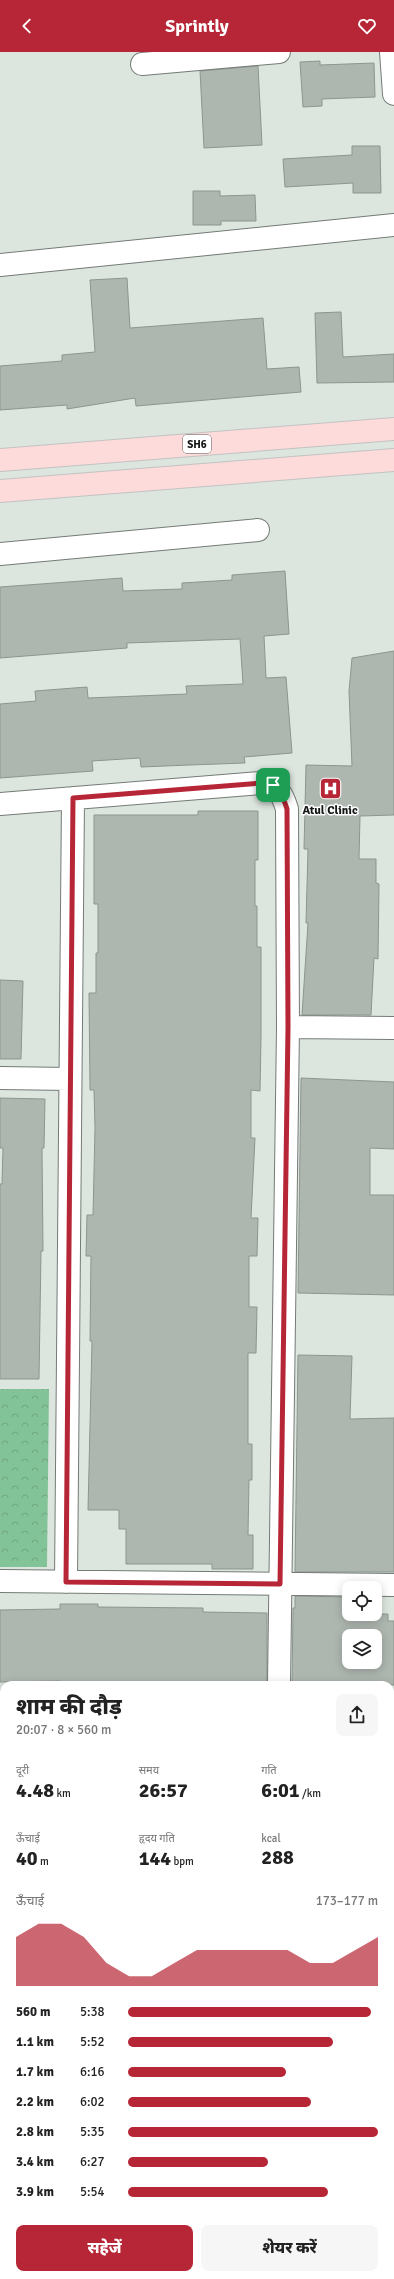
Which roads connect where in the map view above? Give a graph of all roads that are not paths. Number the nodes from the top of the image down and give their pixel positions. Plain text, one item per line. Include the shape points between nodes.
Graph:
1 (279, 52) edge
2 (391, 52) edge
3 (142, 64) dead end
4 (394, 94) edge
5 (394, 226) edge
6 (0, 265) edge
7 (394, 429) edge
8 (0, 460) edge
9 (394, 460) edge
10 (0, 491) edge
11 (258, 530) dead end
12 (0, 554) edge
13 (73, 798) junction
14 (0, 804) edge
15 (288, 1027) junction
16 (394, 1028) edge
17 (0, 1078) edge
18 (70, 1079) junction
19 (0, 1581) edge
20 (66, 1582) junction
21 (280, 1584) junction
22 (394, 1585) edge
23 (279, 1681) edge

1 - 3 street
2 - 4 street
5 - 6 street
7 - 8 main road, SH6
9 - 10 main road
11 - 12 street
13 - 14 street
13 - 15 street via 261,783 273,785 282,794 287,809
13 - 18 street
15 - 16 street
15 - 21 street
17 - 18 street
18 - 20 street
19 - 20 street
20 - 21 street
21 - 22 street
21 - 23 street

